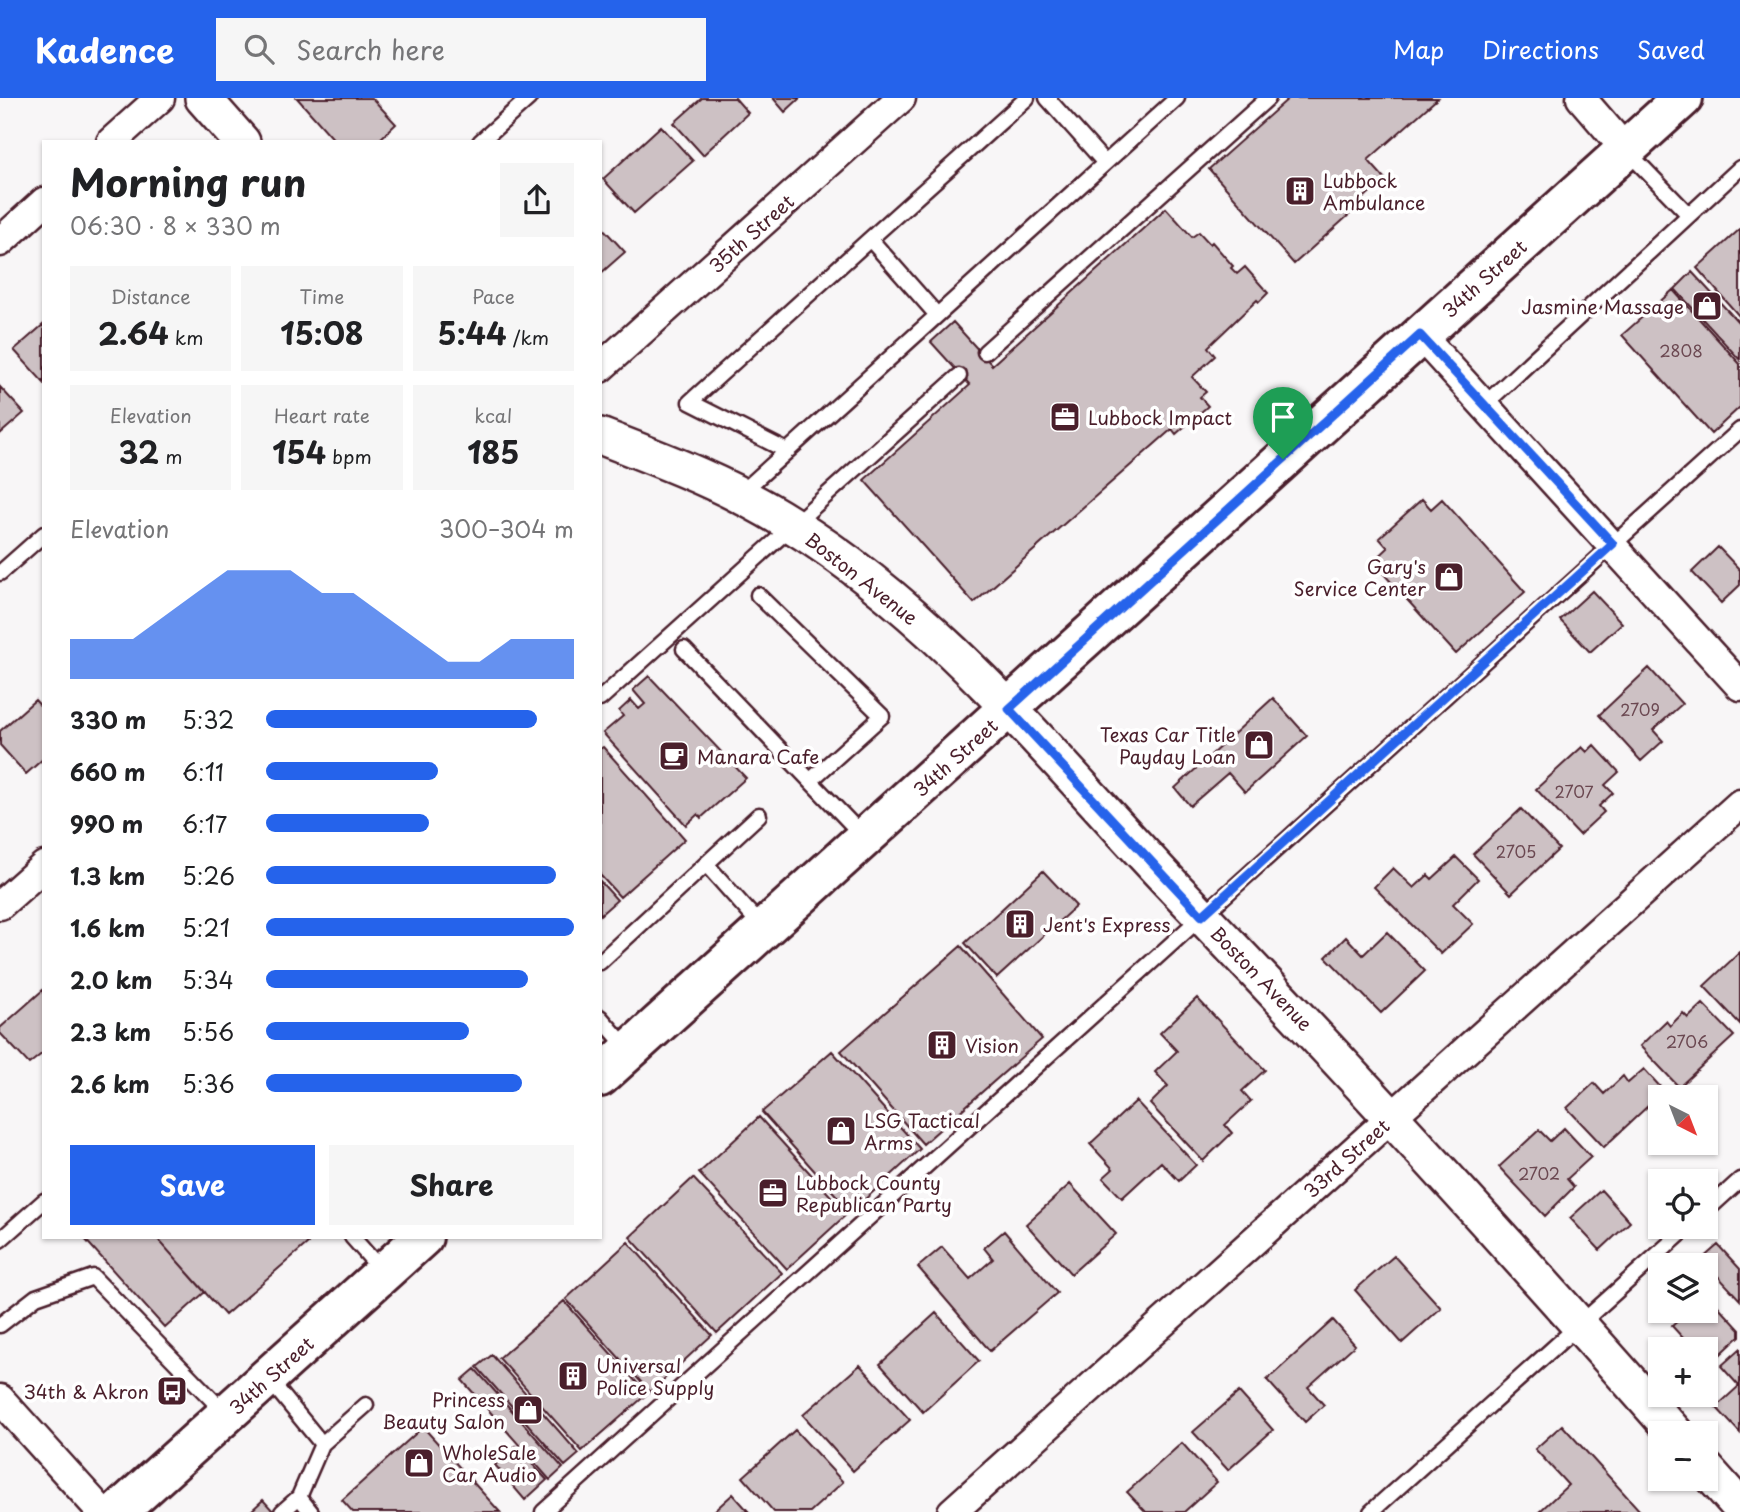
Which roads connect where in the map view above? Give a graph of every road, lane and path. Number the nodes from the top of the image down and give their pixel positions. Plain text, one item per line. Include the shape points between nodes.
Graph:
1 (160, 98) edge
2 (203, 98) edge
3 (529, 98) edge
4 (901, 98) edge
5 (1027, 98) edge
6 (1046, 98) edge
7 (1177, 98) edge
8 (1268, 98) edge
9 (1581, 98) edge
10 (1683, 98) edge
11 (113, 140) edge
12 (240, 140) edge
13 (483, 140) edge
14 (1626, 150) junction
15 (1105, 163) junction
16 (1740, 168) edge
17 (42, 204) edge
18 (1689, 215) junction
19 (870, 239) junction
20 (0, 242) edge
21 (937, 314) junction
22 (1420, 335) junction
23 (985, 352) dead end
24 (602, 366) edge
25 (959, 376) dead end
26 (1485, 404) junction
27 (1740, 430) edge
28 (602, 437) edge
29 (788, 451) junction
30 (738, 495) junction
31 (793, 525) junction
32 (42, 536) edge
33 (1613, 544) junction
34 (0, 573) edge
35 (758, 595) dead end
36 (684, 649) dead end
37 (1740, 686) edge
38 (602, 697) edge
39 (1009, 709) junction
40 (811, 780) junction
41 (1740, 804) edge
42 (759, 816) dead end
43 (865, 839) junction
44 (706, 864) junction
45 (42, 868) edge
46 (0, 905) edge
47 (1202, 916) junction
48 (764, 929) junction
49 (602, 960) edge
50 (602, 1019) edge
51 (629, 1051) junction
52 (602, 1075) edge
53 (1391, 1117) junction
54 (1740, 1180) edge
55 (1718, 1200) edge
56 (42, 1203) edge
57 (354, 1239) edge
58 (421, 1239) edge
59 (1675, 1239) edge
60 (0, 1240) edge
61 (384, 1273) junction
62 (0, 1325) edge
63 (1579, 1325) junction
64 (267, 1378) junction
65 (0, 1399) edge
66 (366, 1405) dead end
67 (226, 1415) junction
68 (1664, 1421) edge
69 (322, 1444) junction
70 (1718, 1482) edge
71 (299, 1497) junction
72 (1740, 1507) edge
73 (102, 1512) edge
74 (118, 1512) edge
75 (282, 1512) edge
76 (312, 1512) edge
77 (543, 1512) edge
78 (952, 1512) edge
79 (1371, 1512) edge

1 - 11 street
2 - 12 street
3 - 13 lane
4 - 24 street, 35th Street
5 - 19 lane
6 - 15 lane
7 - 15 lane
8 - 23 lane
9 - 14 street
10 - 14 main road, 34th Street
14 - 18 lane
14 - 22 main road, 34th Street
15 - 21 lane
16 - 18 lane
17 - 20 street
18 - 26 lane
19 - 21 lane
19 - 29 lane via 690,402
21 - 29 lane
22 - 26 street
22 - 39 main road, 34th Street
25 - 31 lane
26 - 33 street
27 - 33 lane
28 - 30 street, Boston Avenue
29 - 30 lane
30 - 31 street, Boston Avenue
31 - 38 lane
31 - 39 street, Boston Avenue via 900,605
32 - 34 lane
33 - 37 street
33 - 47 lane
35 - 40 lane via 882,716
36 - 40 lane
39 - 43 main road, 34th Street
39 - 47 street, Boston Avenue
40 - 43 lane
41 - 53 street, 33rd Street
42 - 44 lane
43 - 48 main road, 34th Street
44 - 48 lane
44 - 49 lane
45 - 46 street
47 - 53 street, Boston Avenue
47 - 77 lane
48 - 51 main road, 34th Street
50 - 51 lane
51 - 52 main road, 34th Street
53 - 63 street, Boston Avenue
53 - 78 street, 33rd Street
54 - 55 lane
56 - 60 lane
57 - 61 lane
58 - 61 main road, 34th Street
59 - 63 lane
61 - 64 main road, 34th Street
62 - 67 lane via 36,1297 93,1277
63 - 68 street, Boston Avenue
63 - 79 lane
64 - 67 main road, 34th Street
64 - 69 lane
65 - 73 street
66 - 69 lane
67 - 74 main road, 34th Street
69 - 71 lane
70 - 72 street
71 - 75 lane
71 - 76 lane

